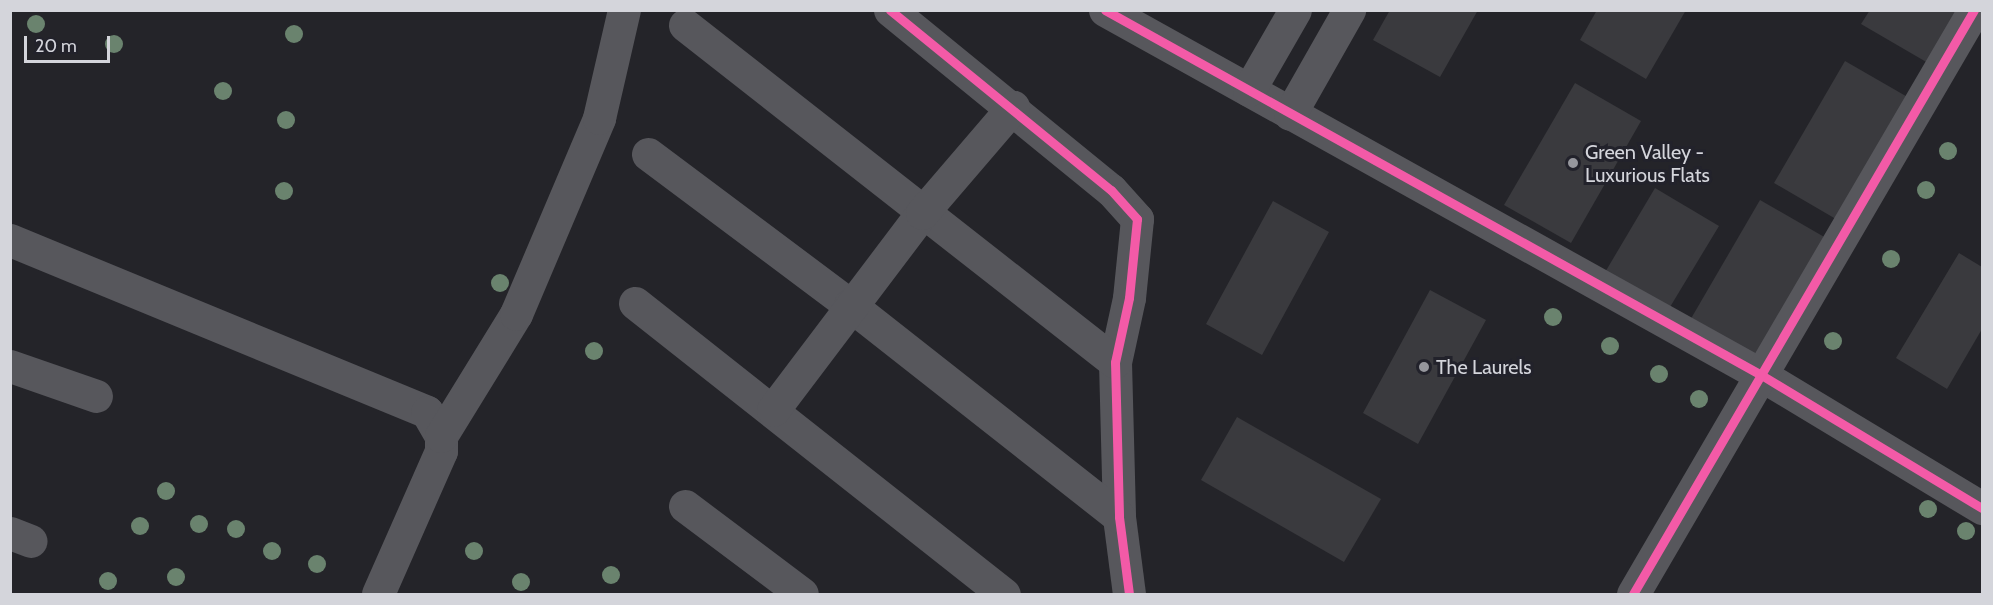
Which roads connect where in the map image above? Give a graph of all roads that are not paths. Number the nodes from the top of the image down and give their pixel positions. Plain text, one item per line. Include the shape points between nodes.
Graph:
1 (624, 10) edge
2 (890, 10) edge
3 (1105, 10) edge
4 (1295, 10) edge
5 (1349, 10) edge
6 (1974, 10) edge
7 (685, 25) dead end
8 (1249, 90) junction
9 (1013, 107) junction
10 (1290, 114) junction
11 (648, 154) dead end
12 (922, 213) junction
13 (10, 240) edge
14 (635, 303) dead end
15 (850, 305) junction
16 (1115, 362) junction
17 (10, 366) edge
18 (1763, 376) junction
19 (96, 396) dead end
20 (773, 410) junction
21 (441, 436) junction
22 (685, 506) dead end
23 (1983, 508) edge
24 (1119, 517) junction
25 (378, 594) edge
26 (802, 594) edge
27 (1004, 594) edge
28 (1129, 594) edge
29 (1633, 594) edge

1 - 21 street via 598,118 516,314
2 - 9 street
3 - 8 street
4 - 8 street
5 - 10 street
6 - 18 street
7 - 12 street
8 - 10 street
9 - 12 street
9 - 16 street via 1126,203 1137,219 1128,298
10 - 18 street
11 - 15 street
12 - 15 street
12 - 16 street
13 - 21 street via 413,403 427,412
14 - 20 street
15 - 20 street
15 - 24 street
16 - 24 street
17 - 19 street
18 - 23 street
18 - 29 street
20 - 27 street
21 - 25 street via 436,468
22 - 26 street
24 - 28 street

